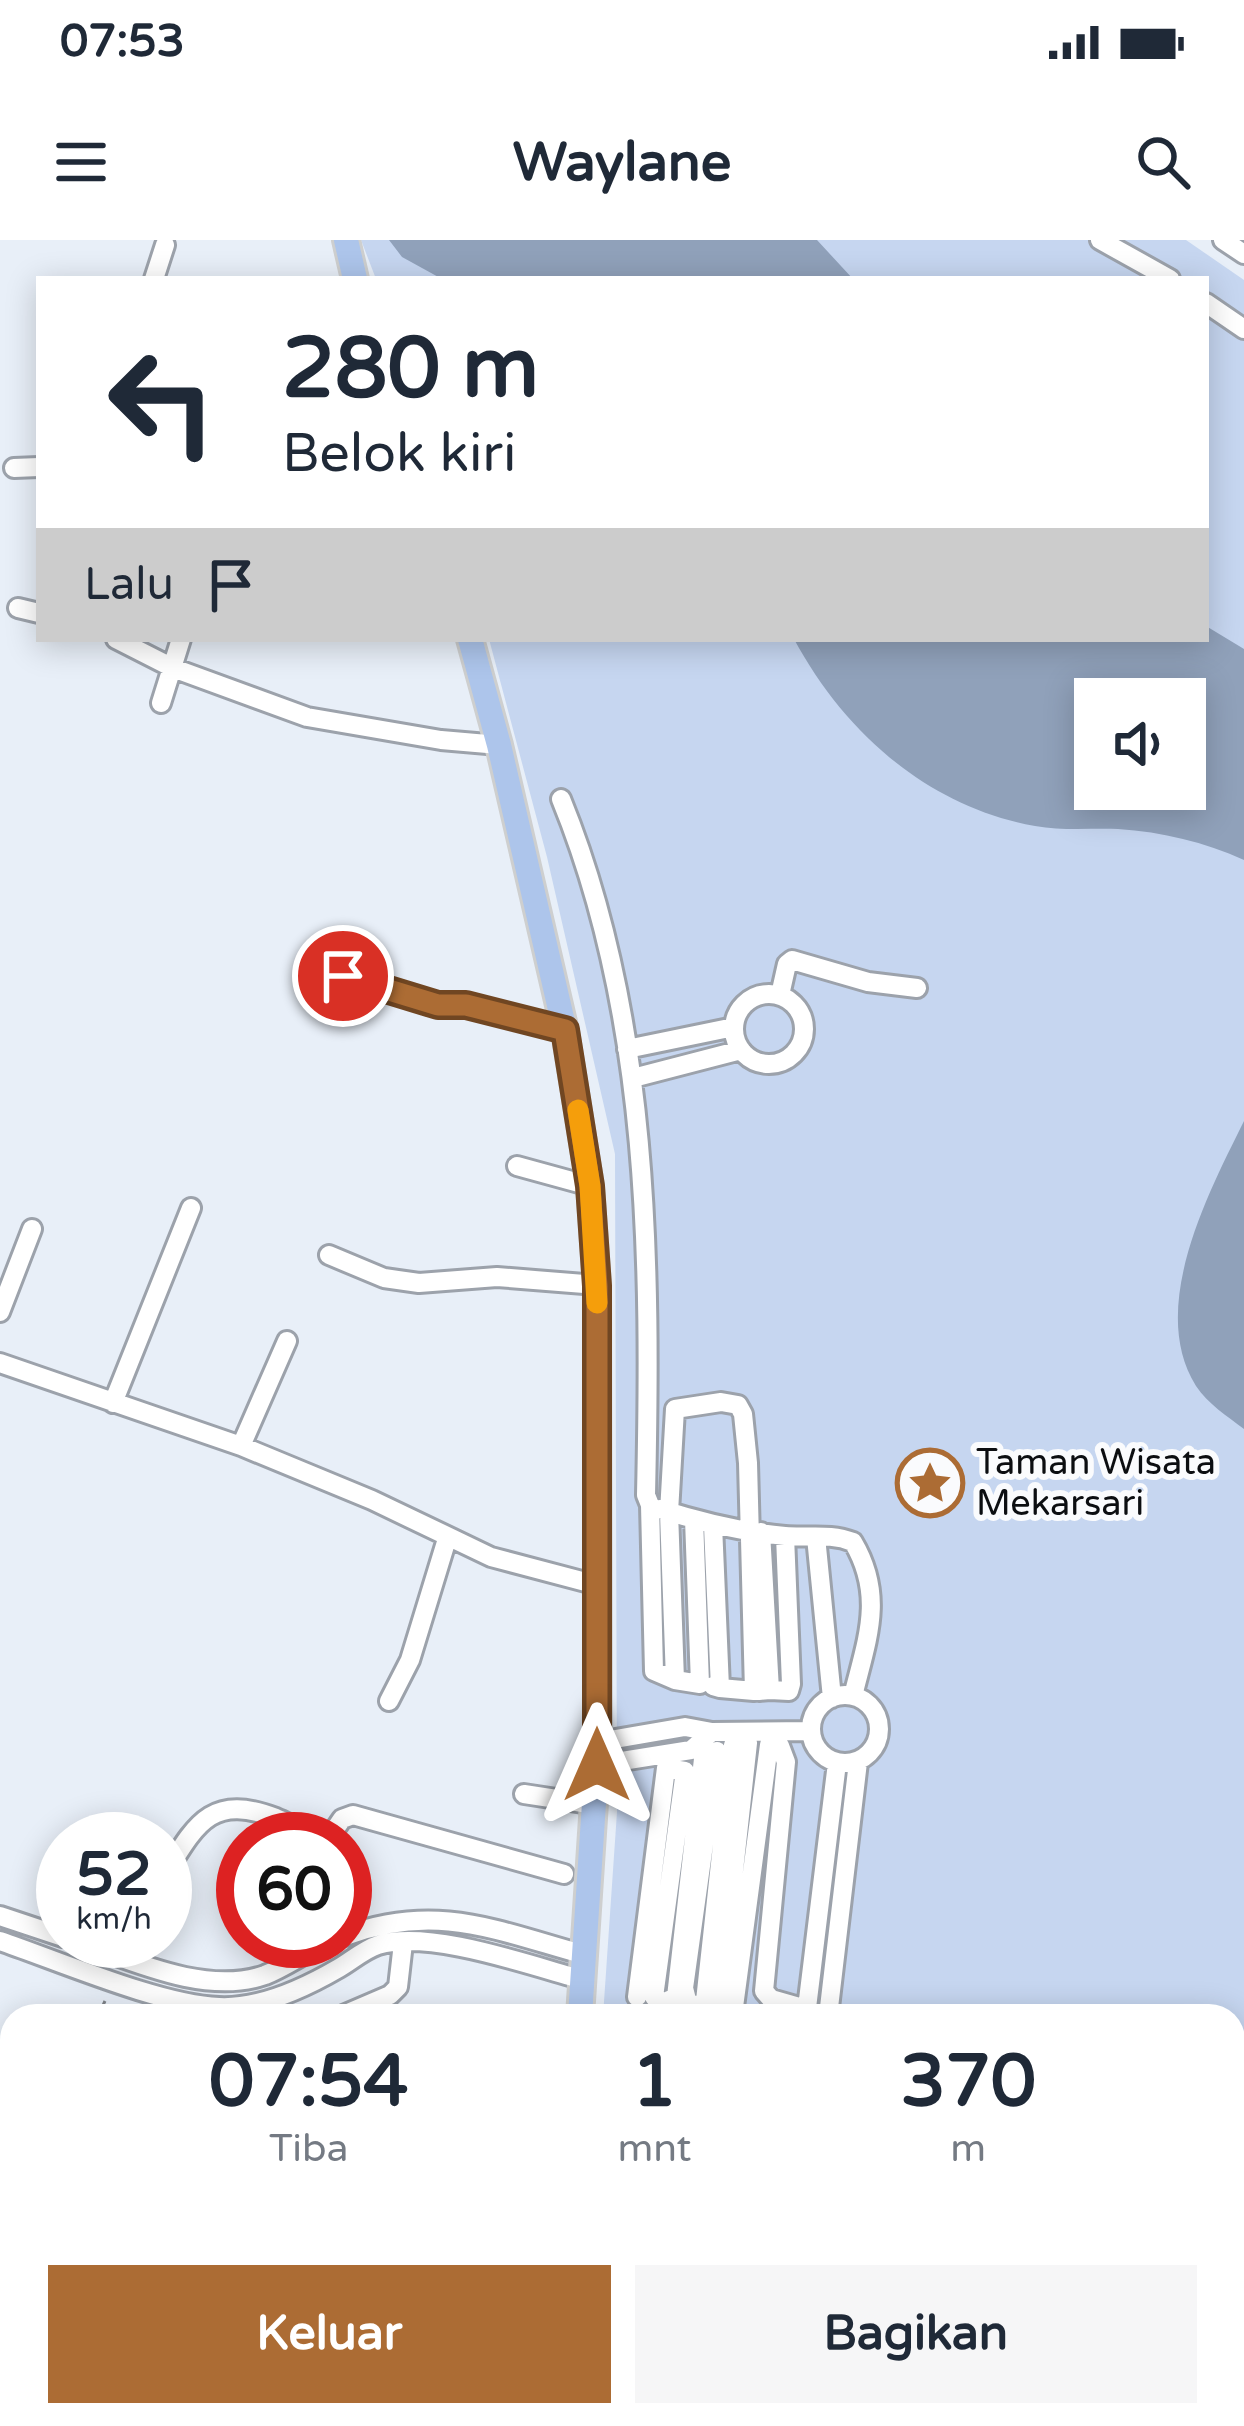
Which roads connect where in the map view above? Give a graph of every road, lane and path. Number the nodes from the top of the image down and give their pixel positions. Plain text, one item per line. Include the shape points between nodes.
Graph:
1 (346, 240) edge
2 (1100, 240) edge
3 (1223, 240) edge
4 (165, 245) dead end
5 (1244, 254) edge
6 (155, 276) edge
7 (354, 276) edge
8 (1165, 276) edge
9 (1209, 305) edge
10 (1244, 328) edge
11 (36, 467) edge
12 (14, 468) dead end
13 (18, 608) dead end
14 (36, 612) edge
15 (122, 642) edge
16 (180, 642) edge
17 (471, 642) edge
18 (172, 668) junction
19 (160, 703) dead end
20 (500, 745) junction
21 (562, 799) dead end
22 (343, 976) dead end
23 (917, 988) dead end
24 (780, 995) junction
25 (734, 1027) junction
26 (565, 1030) junction
27 (627, 1049) junction
28 (741, 1050) junction
29 (633, 1078) junction
30 (518, 1166) dead end
31 (590, 1186) junction
32 (191, 1208) dead end
33 (32, 1229) dead end
34 (329, 1255) dead end
35 (597, 1286) junction
36 (0, 1312) edge
37 (287, 1341) dead end
38 (0, 1363) edge
39 (113, 1403) junction
40 (241, 1446) junction
41 (659, 1508) junction
42 (703, 1522) junction
43 (754, 1531) junction
44 (784, 1536) junction
45 (816, 1537) junction
46 (447, 1539) junction
47 (597, 1585) junction
48 (710, 1686) junction
49 (762, 1691) junction
50 (853, 1696) junction
51 (832, 1698) junction
52 (389, 1701) dead end
53 (812, 1731) junction
54 (769, 1744) junction
55 (723, 1746) junction
56 (597, 1754) junction
57 (858, 1762) junction
58 (837, 1763) junction
59 (685, 1771) junction
60 (524, 1794) dead end
61 (596, 1805) junction
62 (192, 1835) edge
63 (564, 1874) dead end
64 (0, 1916) edge
65 (372, 1926) edge
66 (36, 1928) edge
67 (0, 1941) edge
68 (403, 1943) junction
69 (177, 1968) edge
70 (279, 1968) edge
71 (584, 1968) junction
72 (638, 1997) dead end
73 (203, 2004) edge
74 (272, 2004) edge
75 (370, 2004) edge
76 (581, 2004) edge
77 (724, 2004) edge
78 (735, 2004) edge
79 (784, 2004) edge
80 (807, 2004) edge
81 (829, 2004) edge

1 - 7 main road
2 - 8 street
3 - 5 street
4 - 6 street
9 - 10 street
11 - 12 street
13 - 14 street
15 - 18 street
16 - 18 street
17 - 20 main road
18 - 19 street
18 - 20 street via 335,723
20 - 26 main road
21 - 27 street
22 - 26 street
23 - 24 street via 792,960
24 - 25 street via 748,1000
24 - 28 street via 803,1019 798,1049 766,1064
25 - 27 street
25 - 28 street
26 - 31 main road
27 - 29 street
28 - 29 street
29 - 41 street via 645,1237 646,1495
30 - 31 street
31 - 35 main road
32 - 39 street
33 - 36 street
34 - 35 street via 418,1283 497,1277
35 - 47 main road
37 - 40 street
38 - 39 street
39 - 40 street
40 - 46 street
41 - 42 street
41 - 43 street via 675,1409 733,1402 743,1414
41 - 48 street via 675,1680
42 - 43 street
42 - 48 street
43 - 44 street
43 - 49 street
44 - 45 street
44 - 49 street via 791,1684 789,1691
45 - 50 street via 853,1542 871,1580
45 - 51 street
46 - 47 street
46 - 52 street via 416,1645
47 - 56 main road
48 - 49 street
50 - 51 street
50 - 57 street via 871,1706 879,1725 875,1746
51 - 53 street via 815,1714
53 - 55 street
53 - 58 street via 818,1749
54 - 55 street
54 - 78 street
54 - 79 street via 786,1762 764,1990
55 - 55 street via 705,2001 690,2004 685,1988
55 - 56 street
55 - 59 street
55 - 59 street via 676,1997 660,2004 654,1997
55 - 77 street
56 - 61 main road
57 - 58 street
57 - 81 street
58 - 80 street
59 - 72 street via 666,1768
60 - 61 street
61 - 71 main road
62 - 63 street via 222,1809 252,1810 329,1838 352,1815
64 - 66 street
65 - 71 street via 445,1919
67 - 73 street
68 - 71 street
68 - 74 street via 377,1945
68 - 75 street via 398,1987
69 - 70 street via 218,1982
71 - 76 main road

